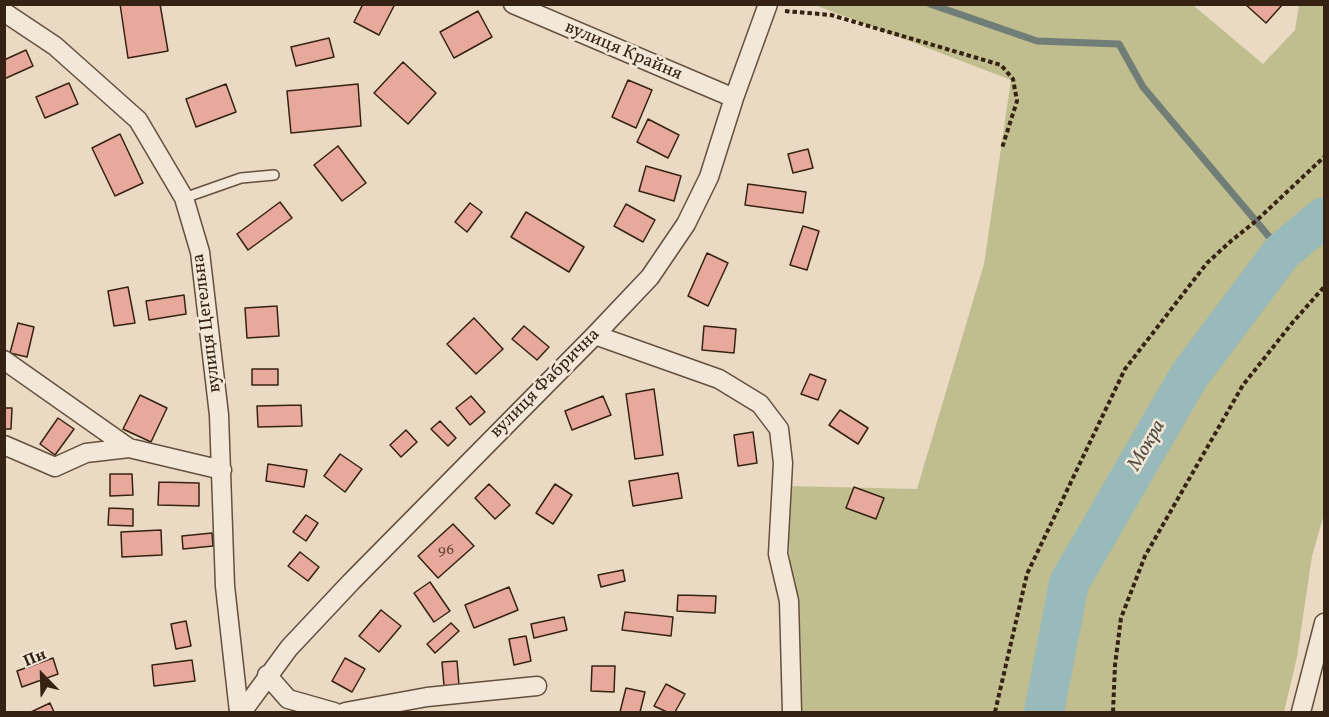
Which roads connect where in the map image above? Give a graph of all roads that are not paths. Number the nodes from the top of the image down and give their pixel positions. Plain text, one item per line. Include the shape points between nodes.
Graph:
1 (513, 4) edge
2 (767, 7) edge
3 (4, 12) edge
4 (734, 98) junction
5 (274, 175) dead end
6 (184, 198) junction
7 (596, 335) junction
8 (4, 360) edge
9 (4, 445) edge
10 (129, 448) junction
11 (222, 470) junction
12 (1324, 623) edge
13 (267, 675) junction
14 (537, 686) dead end
15 (241, 712) edge
16 (334, 712) edge
17 (345, 712) edge
18 (792, 712) edge
19 (1301, 712) edge

1 - 4 street, вулиця Крайня
2 - 4 street, вулиця Фабрична
3 - 6 street, вулиця Цегельна via 55,46 138,120
4 - 7 street, вулиця Фабрична via 709,177 686,225 650,277
5 - 6 lane via 241,178
6 - 11 street, вулиця Цегельна via 200,252
7 - 13 street, вулиця Фабрична via 351,582
7 - 18 street via 719,379 760,404 779,429 783,463 778,554 789,600
8 - 10 street
9 - 10 street via 55,467 86,453
10 - 11 street
11 - 15 street, вулиця Цегельна via 225,586
12 - 19 street
13 - 15 street, вулиця Фабрична
13 - 16 street via 288,699
14 - 17 street via 427,697

